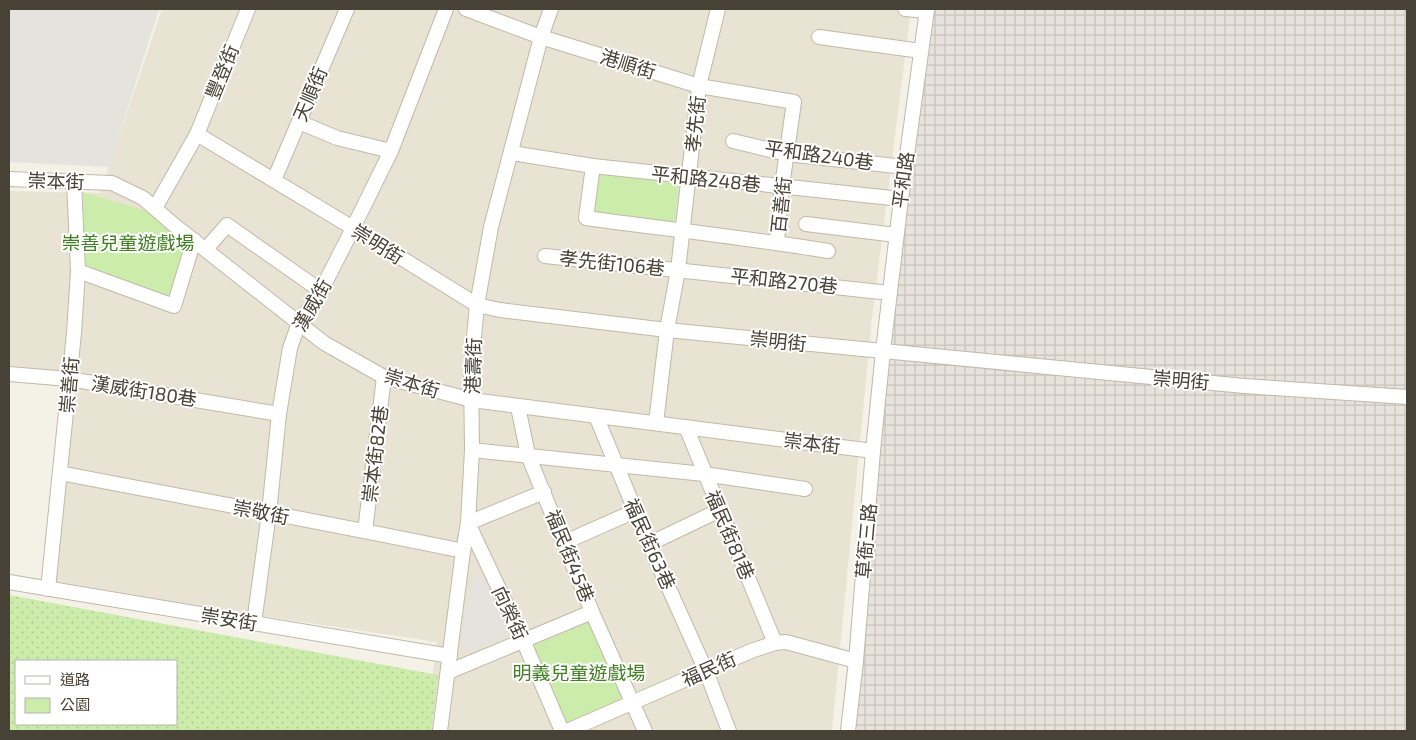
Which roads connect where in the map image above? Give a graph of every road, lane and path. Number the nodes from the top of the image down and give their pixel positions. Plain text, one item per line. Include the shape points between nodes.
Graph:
1 (248, 9) edge
2 (346, 9) edge
3 (446, 9) edge
4 (466, 9) edge
5 (551, 9) edge
6 (718, 9) edge
7 (905, 9) edge
8 (927, 10) edge
9 (541, 37) junction
10 (820, 37) dead end
11 (921, 51) junction
12 (699, 86) junction
13 (794, 102) joint
14 (299, 122) junction
15 (197, 134) junction
16 (733, 141) dead end
17 (391, 151) junction
18 (512, 153) junction
19 (787, 154) junction
20 (592, 166) junction
21 (905, 167) junction
22 (689, 178) junction
23 (9, 179) edge
24 (274, 180) junction
25 (74, 181) junction
26 (782, 186) junction
27 (901, 199) junction
28 (155, 208) junction
29 (806, 224) dead end
30 (354, 228) junction
31 (682, 232) junction
32 (896, 235) junction
33 (194, 240) junction
34 (777, 242) junction
35 (206, 249) junction
36 (828, 251) dead end
37 (545, 256) dead end
38 (678, 270) junction
39 (78, 271) junction
40 (321, 291) junction
41 (890, 293) junction
42 (477, 305) junction
43 (299, 323) junction
44 (668, 330) junction
45 (883, 351) junction
46 (9, 374) edge
47 (384, 377) junction
48 (69, 379) junction
49 (1407, 397) edge
50 (472, 400) junction
51 (518, 407) junction
52 (279, 414) junction
53 (596, 416) junction
54 (656, 423) junction
55 (686, 427) junction
56 (472, 450) junction
57 (873, 451) junction
58 (528, 455) junction
59 (616, 465) junction
60 (60, 472) junction
61 (704, 474) junction
62 (805, 489) dead end
63 (544, 492) junction
64 (720, 510) junction
65 (635, 511) junction
66 (270, 514) junction
67 (468, 523) junction
68 (365, 531) junction
69 (565, 542) junction
70 (649, 544) junction
71 (462, 551) junction
72 (9, 582) edge
73 (48, 589) junction
74 (592, 612) junction
75 (254, 623) junction
76 (523, 640) junction
77 (775, 643) junction
78 (450, 656) junction
79 (856, 661) junction
80 (706, 670) junction
81 (448, 672) junction
82 (633, 702) junction
83 (440, 731) edge
84 (562, 731) edge
85 (567, 731) edge
86 (646, 731) edge
87 (730, 731) edge
88 (848, 731) edge

1 - 15 street, 豐登街
2 - 14 street, 天順街
3 - 17 street, 漢威街
4 - 9 street, 港順街
5 - 9 street, 港壽街
6 - 12 street, 孝先街
7 - 8 street
8 - 11 street, 平和路
9 - 12 street, 港順街
9 - 18 street, 港壽街
10 - 11 street
11 - 21 street, 平和路
12 - 13 street, 港順街
12 - 22 street, 孝先街
13 - 19 street, 百善街
14 - 17 street via 337,138
14 - 24 street, 天順街
15 - 24 street, 崇明街
15 - 28 street, 豐登街
16 - 19 street, 平和路240巷
17 - 30 street, 漢威街
18 - 20 street, 平和路248巷
18 - 42 street, 港壽街 via 492,227
19 - 21 street, 平和路240巷
19 - 26 street, 百善街
20 - 22 street, 平和路248巷
20 - 31 street, 百善街 via 586,218
21 - 27 street, 平和路
22 - 26 street, 平和路248巷
22 - 31 street, 孝先街
23 - 25 street, 崇本街
24 - 30 street, 崇明街
25 - 28 street, 崇本街 via 112,183 143,198
25 - 39 street, 崇善街
26 - 27 street, 平和路248巷
26 - 34 street, 百善街
27 - 32 street, 平和路
28 - 33 street, 崇本街
29 - 32 street
30 - 40 street, 漢威街
30 - 42 street, 崇明街
31 - 34 street, 百善街
31 - 38 street, 孝先街
32 - 41 street, 平和路
33 - 35 street, 崇本街
33 - 39 street via 174,306
34 - 36 street
35 - 40 street via 227,225
35 - 43 street, 崇本街
37 - 38 street, 孝先街106巷
38 - 41 street, 平和路270巷
38 - 44 street, 孝先街
39 - 48 street, 崇善街
40 - 43 street, 漢威街
41 - 45 street, 平和路
42 - 44 street, 崇明街
42 - 50 street, 港壽街 via 471,368
43 - 47 street, 崇本街 via 324,343
43 - 52 street, 漢威街 via 290,348
44 - 45 street, 崇明街
44 - 54 street, 孝先街
45 - 49 street, 崇明街 via 1244,386
45 - 57 street, 草衙三路
46 - 48 street, 漢威街180巷
47 - 50 street, 崇本街
47 - 68 street, 崇本街82巷
48 - 52 street, 漢威街180巷
48 - 60 street, 崇善街
50 - 51 street, 崇本街
50 - 56 street, 港壽街
51 - 53 street, 崇本街
51 - 58 street, 福民街45巷
52 - 66 street, 漢威街
53 - 54 street, 崇本街
53 - 59 street, 福民街63巷
54 - 55 street, 崇本街
55 - 57 street, 崇本街
55 - 61 street, 福民街81巷
56 - 58 street
56 - 67 street, 港壽街
57 - 79 street, 草衙三路
58 - 59 street
58 - 63 street, 福民街45巷
59 - 61 street
59 - 65 street, 福民街63巷
60 - 66 street, 崇敬街
60 - 73 street, 崇善街
61 - 62 street
61 - 64 street, 福民街81巷
63 - 67 street
63 - 69 street, 福民街45巷
64 - 70 street
64 - 77 street, 福民街81巷
65 - 69 street
65 - 70 street, 福民街63巷
66 - 68 street, 崇敬街
66 - 75 street, 漢威街
67 - 71 street, 港壽街
67 - 76 street, 向榮街
68 - 71 street, 崇敬街
69 - 74 street, 福民街45巷
70 - 80 street, 福民街63巷
71 - 78 street, 港壽街
72 - 73 street, 崇安街
73 - 75 street, 崇安街
74 - 76 street
74 - 82 street, 福民街45巷
75 - 78 street, 崇安街
76 - 81 street
76 - 84 street, 向榮街
77 - 79 street, 福民街 via 786,642
77 - 80 street, 福民街
78 - 81 street, 港壽街
79 - 88 street, 草衙三路
80 - 82 street, 福民街
80 - 87 street, 福民街63巷
81 - 83 street, 港壽街
82 - 85 street, 福民街
82 - 86 street, 福民街45巷

